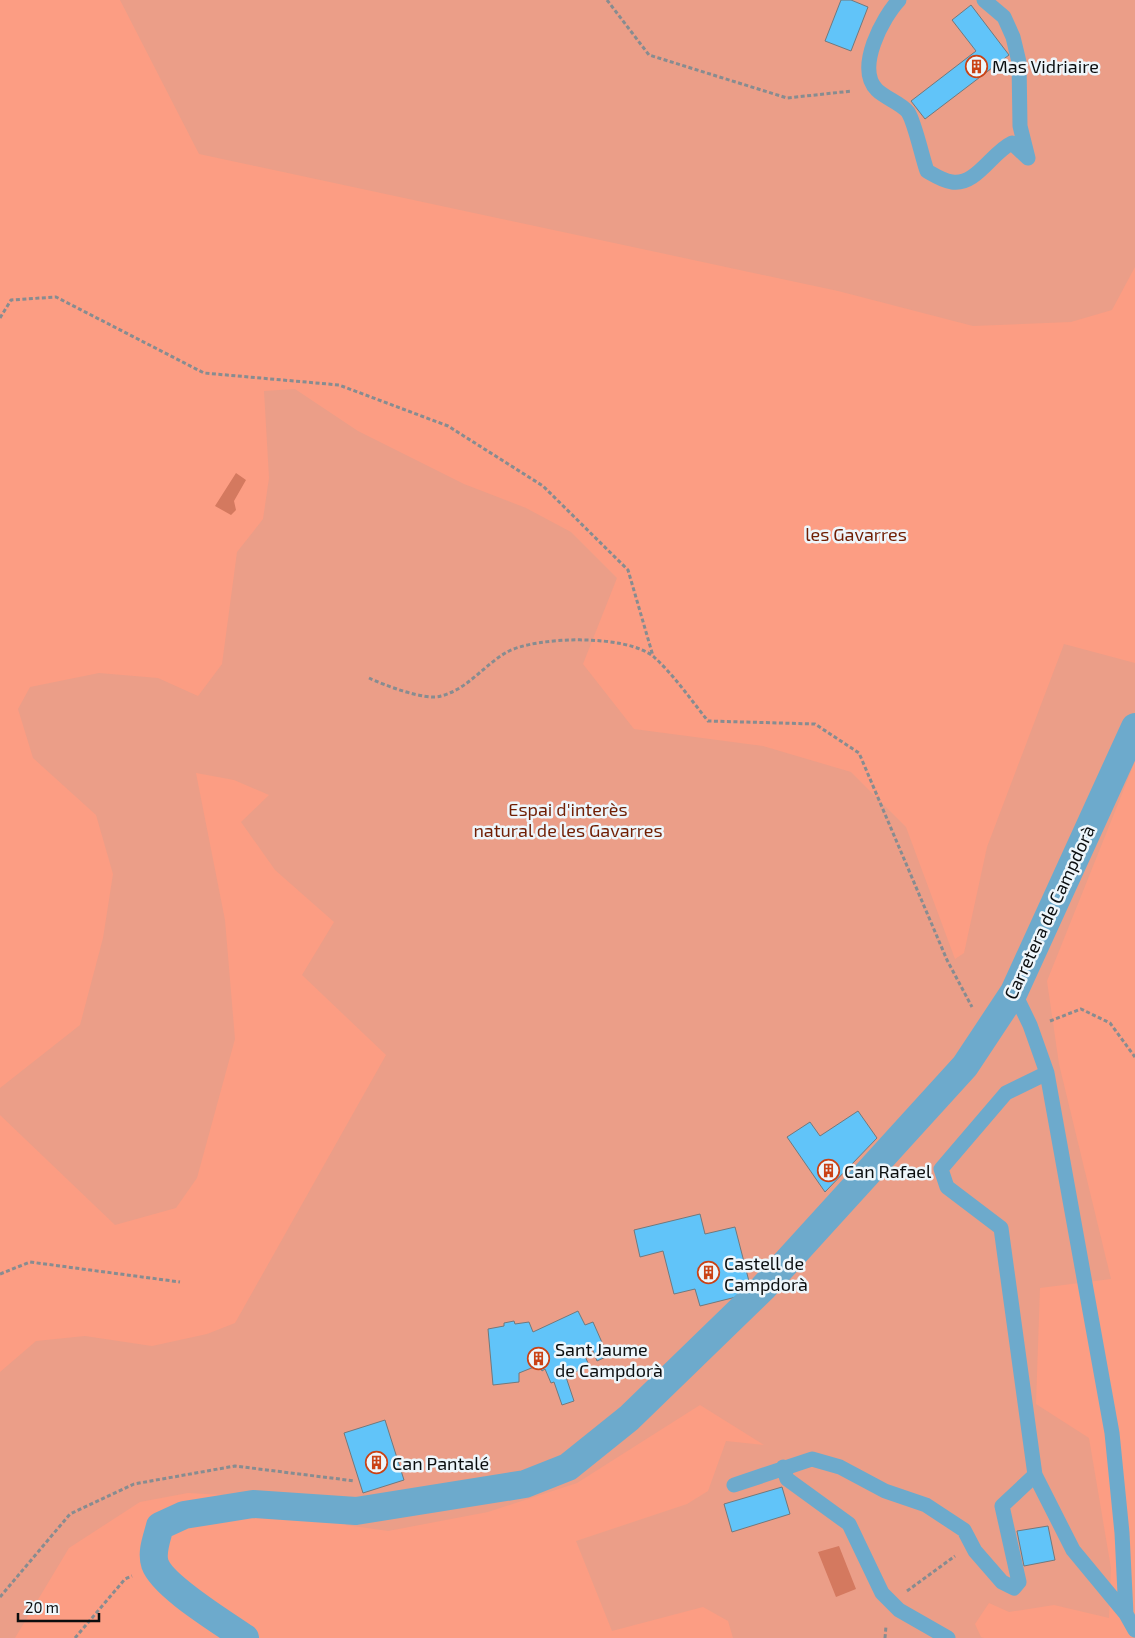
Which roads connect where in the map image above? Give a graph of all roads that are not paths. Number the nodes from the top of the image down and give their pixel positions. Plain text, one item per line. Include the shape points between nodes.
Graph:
1 (900, 0) edge
2 (984, 0) edge
3 (1135, 727) edge
4 (1014, 992) junction
5 (1047, 1073) junction
6 (783, 1467) junction
7 (1035, 1475) junction
8 (734, 1485) dead end
9 (1126, 1614) junction
10 (1135, 1630) edge
11 (245, 1638) edge
12 (948, 1638) edge

1 - 2 lane via 887,12 871,52 868,69 875,89 908,112 926,171 950,182 961,182 982,171 1000,148 1012,143 1028,158 1020,126 1019,62 1014,37 1004,17
3 - 4 street, Carretera de Campdorà
4 - 5 lane
4 - 11 street, Carretera de Campdorà via 964,1066 763,1288 629,1418 568,1467 525,1484 356,1511 253,1504 184,1515 160,1526 154,1550 155,1565 173,1588
5 - 7 lane via 1006,1093 941,1169 947,1187 1001,1228
5 - 9 lane via 1112,1433
6 - 7 lane via 812,1458 840,1467 885,1491 926,1505 964,1530 1002,1582 1014,1588 1019,1582 1018,1570 1002,1506
6 - 8 lane
6 - 12 lane via 787,1479 849,1524 882,1593 899,1610
7 - 9 lane via 1073,1550
9 - 10 lane

